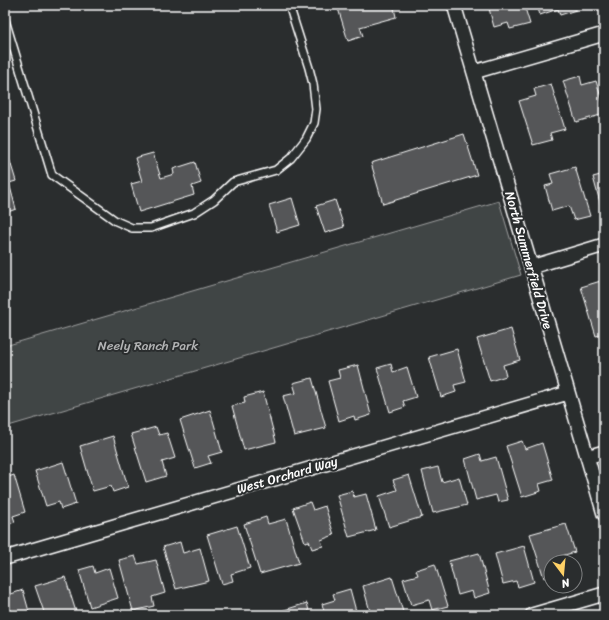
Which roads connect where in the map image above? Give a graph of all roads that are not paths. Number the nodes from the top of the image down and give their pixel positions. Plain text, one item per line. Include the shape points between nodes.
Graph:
1 (289, 5) edge
2 (454, 5) edge
3 (5, 20) edge
4 (604, 34) edge
5 (474, 72) junction
6 (604, 245) edge
7 (531, 267) junction
8 (568, 393) junction
9 (604, 452) edge
10 (587, 457) junction
11 (604, 514) edge
12 (5, 558) edge
13 (604, 594) edge
14 (532, 615) edge

1 - 3 lane via 309,68 316,109 314,123 306,139 291,158 276,170 233,182 214,200 194,213 151,228 132,228 116,221 52,175
2 - 5 street, North Summerfield Drive
4 - 5 street
5 - 7 street, North Summerfield Drive
6 - 7 street
7 - 8 street, North Summerfield Drive
8 - 10 street, North Summerfield Drive
8 - 12 street, West Orchard Way
9 - 10 street
10 - 11 street, North Summerfield Drive
13 - 14 street

